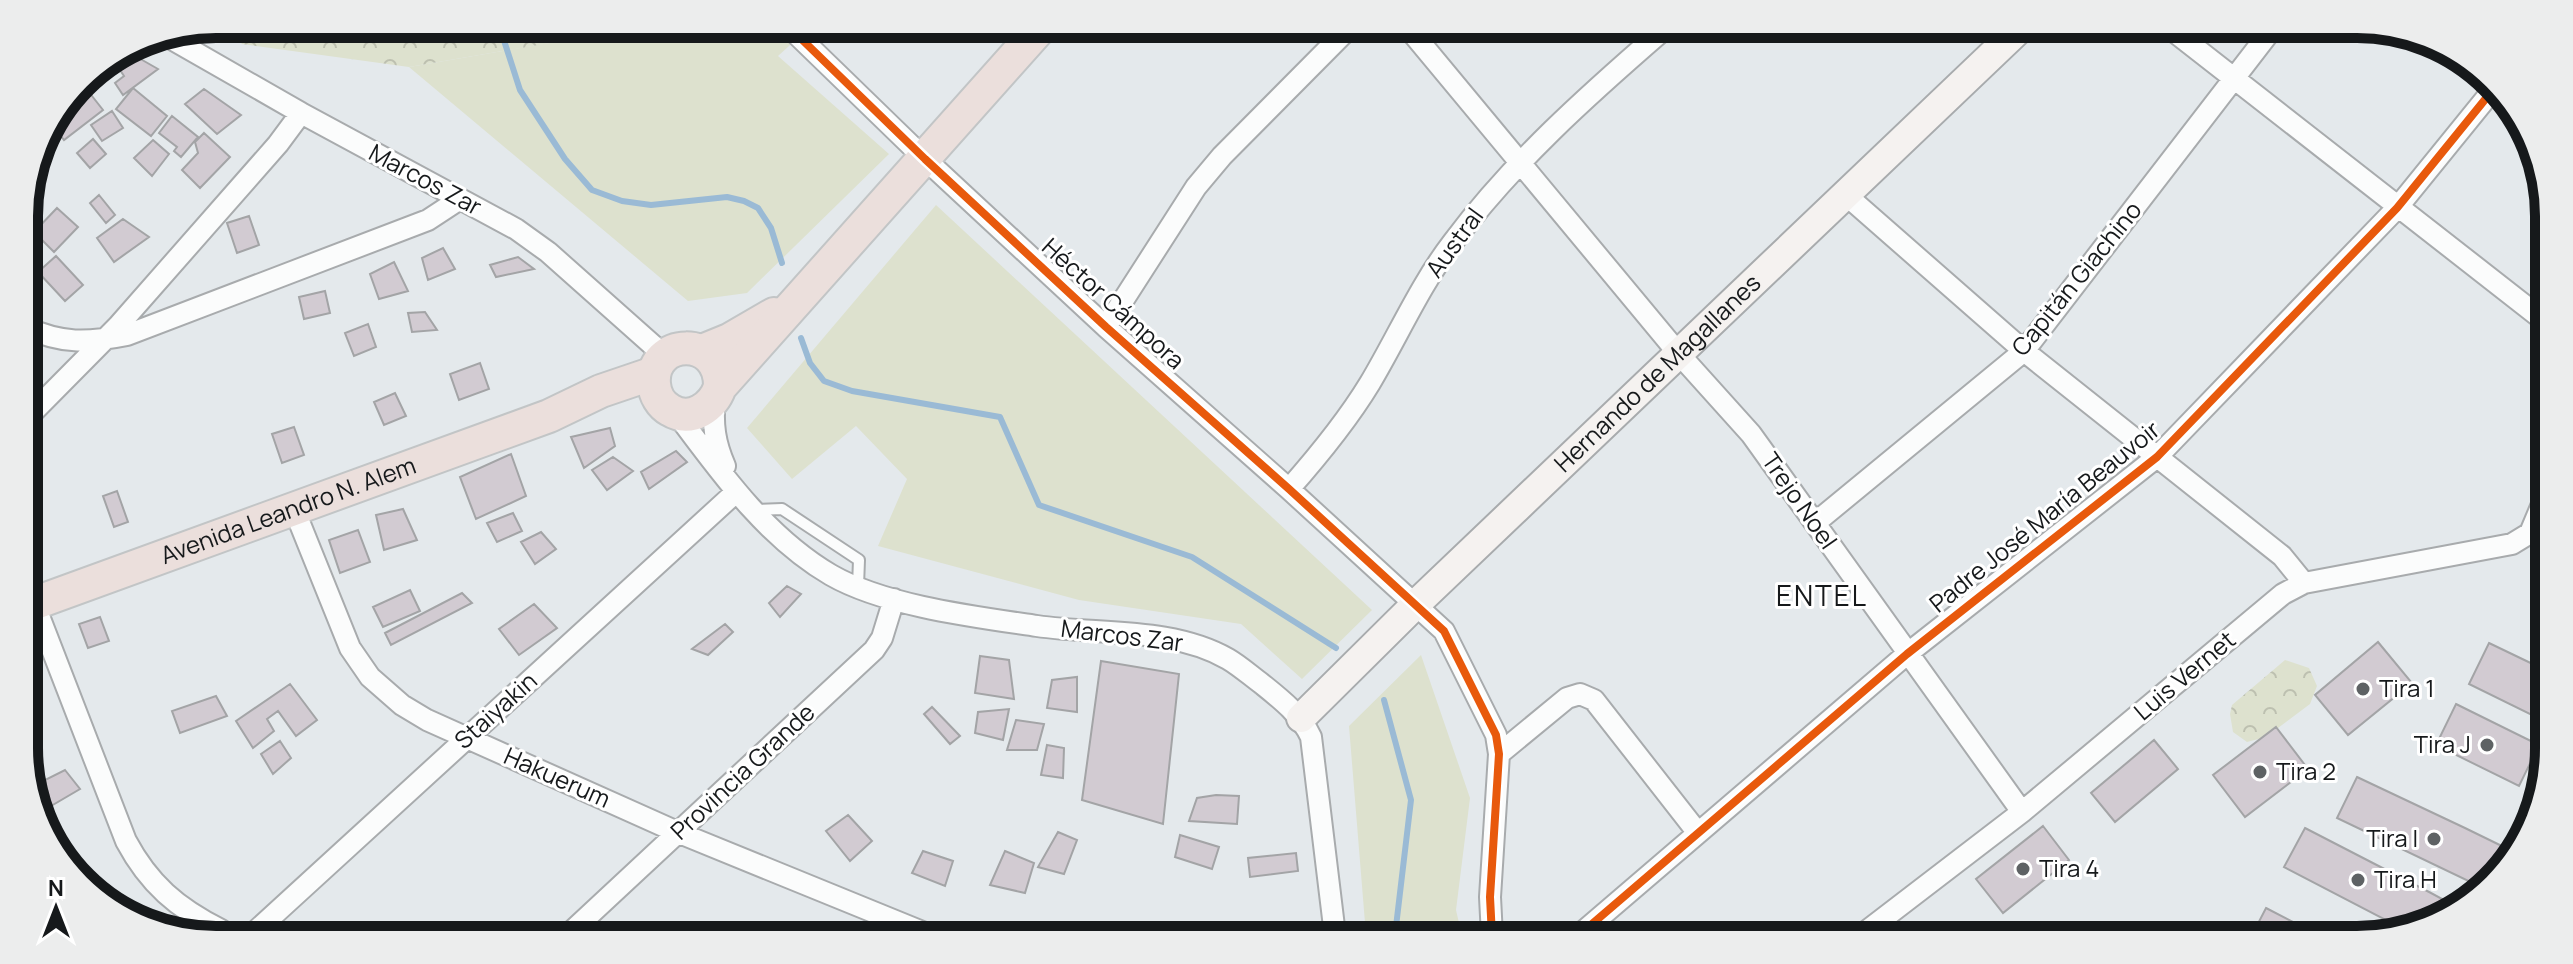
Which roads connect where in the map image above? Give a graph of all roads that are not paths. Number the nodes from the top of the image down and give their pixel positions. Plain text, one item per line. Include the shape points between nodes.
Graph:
1 (800, 38) edge
2 (1031, 38) edge
3 (1339, 38) edge
4 (1417, 38) edge
5 (1654, 38) edge
6 (2010, 38) edge
7 (2182, 38) edge
8 (2265, 38) edge
9 (177, 42) edge
10 (2235, 80) junction
11 (2488, 96) edge
12 (301, 113) junction
13 (925, 159) junction
14 (1521, 162) junction
15 (1846, 195) junction
16 (460, 199) junction
17 (2397, 208) junction
18 (800, 297) junction
19 (2535, 314) edge
20 (1106, 327) junction
21 (38, 333) edge
22 (106, 339) junction
23 (702, 351) junction
24 (2024, 351) junction
25 (1679, 354) junction
26 (664, 386) junction
27 (717, 393) junction
28 (38, 407) edge
29 (2157, 457) junction
30 (1289, 489) junction
31 (736, 492) junction
32 (294, 509) junction
33 (2535, 521) edge
34 (1815, 523) junction
35 (2304, 583) junction
36 (894, 599) junction
37 (38, 601) edge
38 (1416, 604) junction
39 (38, 624) edge
40 (1907, 654) junction
41 (1301, 718) junction
42 (467, 738) junction
43 (1499, 754) junction
44 (2022, 812) junction
45 (677, 832) junction
46 (1698, 833) junction
47 (214, 926) edge
48 (261, 926) edge
49 (577, 926) edge
50 (908, 926) edge
51 (1334, 926) edge
52 (1491, 926) edge
53 (1590, 926) edge
54 (1873, 926) edge

1 - 13 street, Héctor Cámpora
2 - 13 highway, Avenida Leandro N. Alem
3 - 20 street via 1196,187
4 - 14 street, Trejo Noel
5 - 14 street, Austral
6 - 15 main road, Hernando de Magallanes
7 - 10 street
8 - 10 street, Capitán Giachino
9 - 12 street, Marcos Zar
10 - 17 street
10 - 24 street, Capitán Giachino
11 - 17 street, Padre José María Beauvoir
12 - 16 street, Marcos Zar
12 - 22 street
13 - 18 highway, Avenida Leandro N. Alem
13 - 20 street, Héctor Cámpora
14 - 25 street, Trejo Noel
14 - 30 street, Austral via 1452,243 1369,384 1329,444
15 - 24 street
15 - 25 main road, Hernando de Magallanes
16 - 22 street via 428,220 284,277
16 - 26 street, Marcos Zar via 548,252
17 - 19 street
17 - 29 street, Padre José María Beauvoir
18 - 23 highway, Avenida Leandro N. Alem
18 - 27 highway, Avenida Leandro N. Alem
20 - 30 street, Héctor Cámpora
21 - 22 street via 52,339
22 - 28 street
23 - 26 highway, Avenida Leandro N. Alem via 682,348
23 - 27 highway via 717,367
24 - 29 street
24 - 34 street, Capitán Giachino
25 - 34 street, Trejo Noel via 1751,434
25 - 38 main road, Hernando de Magallanes
26 - 27 highway, Avenida Leandro N. Alem via 694,414
26 - 31 street, Marcos Zar
26 - 32 highway, Avenida Leandro N. Alem via 615,404 549,416
27 - 31 street, Marcos Zar via 712,420 717,447
29 - 35 street via 2282,556
29 - 40 street, Padre José María Beauvoir
30 - 38 street, Héctor Cámpora
31 - 36 street, Marcos Zar via 808,559 832,575
31 - 42 street, Staiyakin
32 - 37 highway, Avenida Leandro N. Alem
32 - 42 street, Hakuerum via 350,648 370,677 402,705
33 - 35 street, Luis Vernet via 2530,533 2512,544
34 - 40 street, Trejo Noel
35 - 44 street, Luis Vernet via 2283,594
36 - 41 street, Marcos Zar via 1038,626 1194,645 1227,658
36 - 45 street, Provincia Grande via 874,650
38 - 41 main road, Hernando de Magallanes
38 - 43 street, Héctor Cámpora via 1453,646 1496,735
39 - 47 street via 138,863 153,884
40 - 44 street, Trejo Noel
40 - 46 street, Padre José María Beauvoir
41 - 51 street, Marcos Zar via 1315,756
42 - 45 street, Hakuerum
42 - 48 street, Staiyakin
43 - 46 street via 1567,698 1580,694 1594,700
43 - 52 street
44 - 54 street, Luis Vernet
45 - 49 street, Provincia Grande
45 - 50 street, Hakuerum
46 - 53 street, Padre José María Beauvoir

